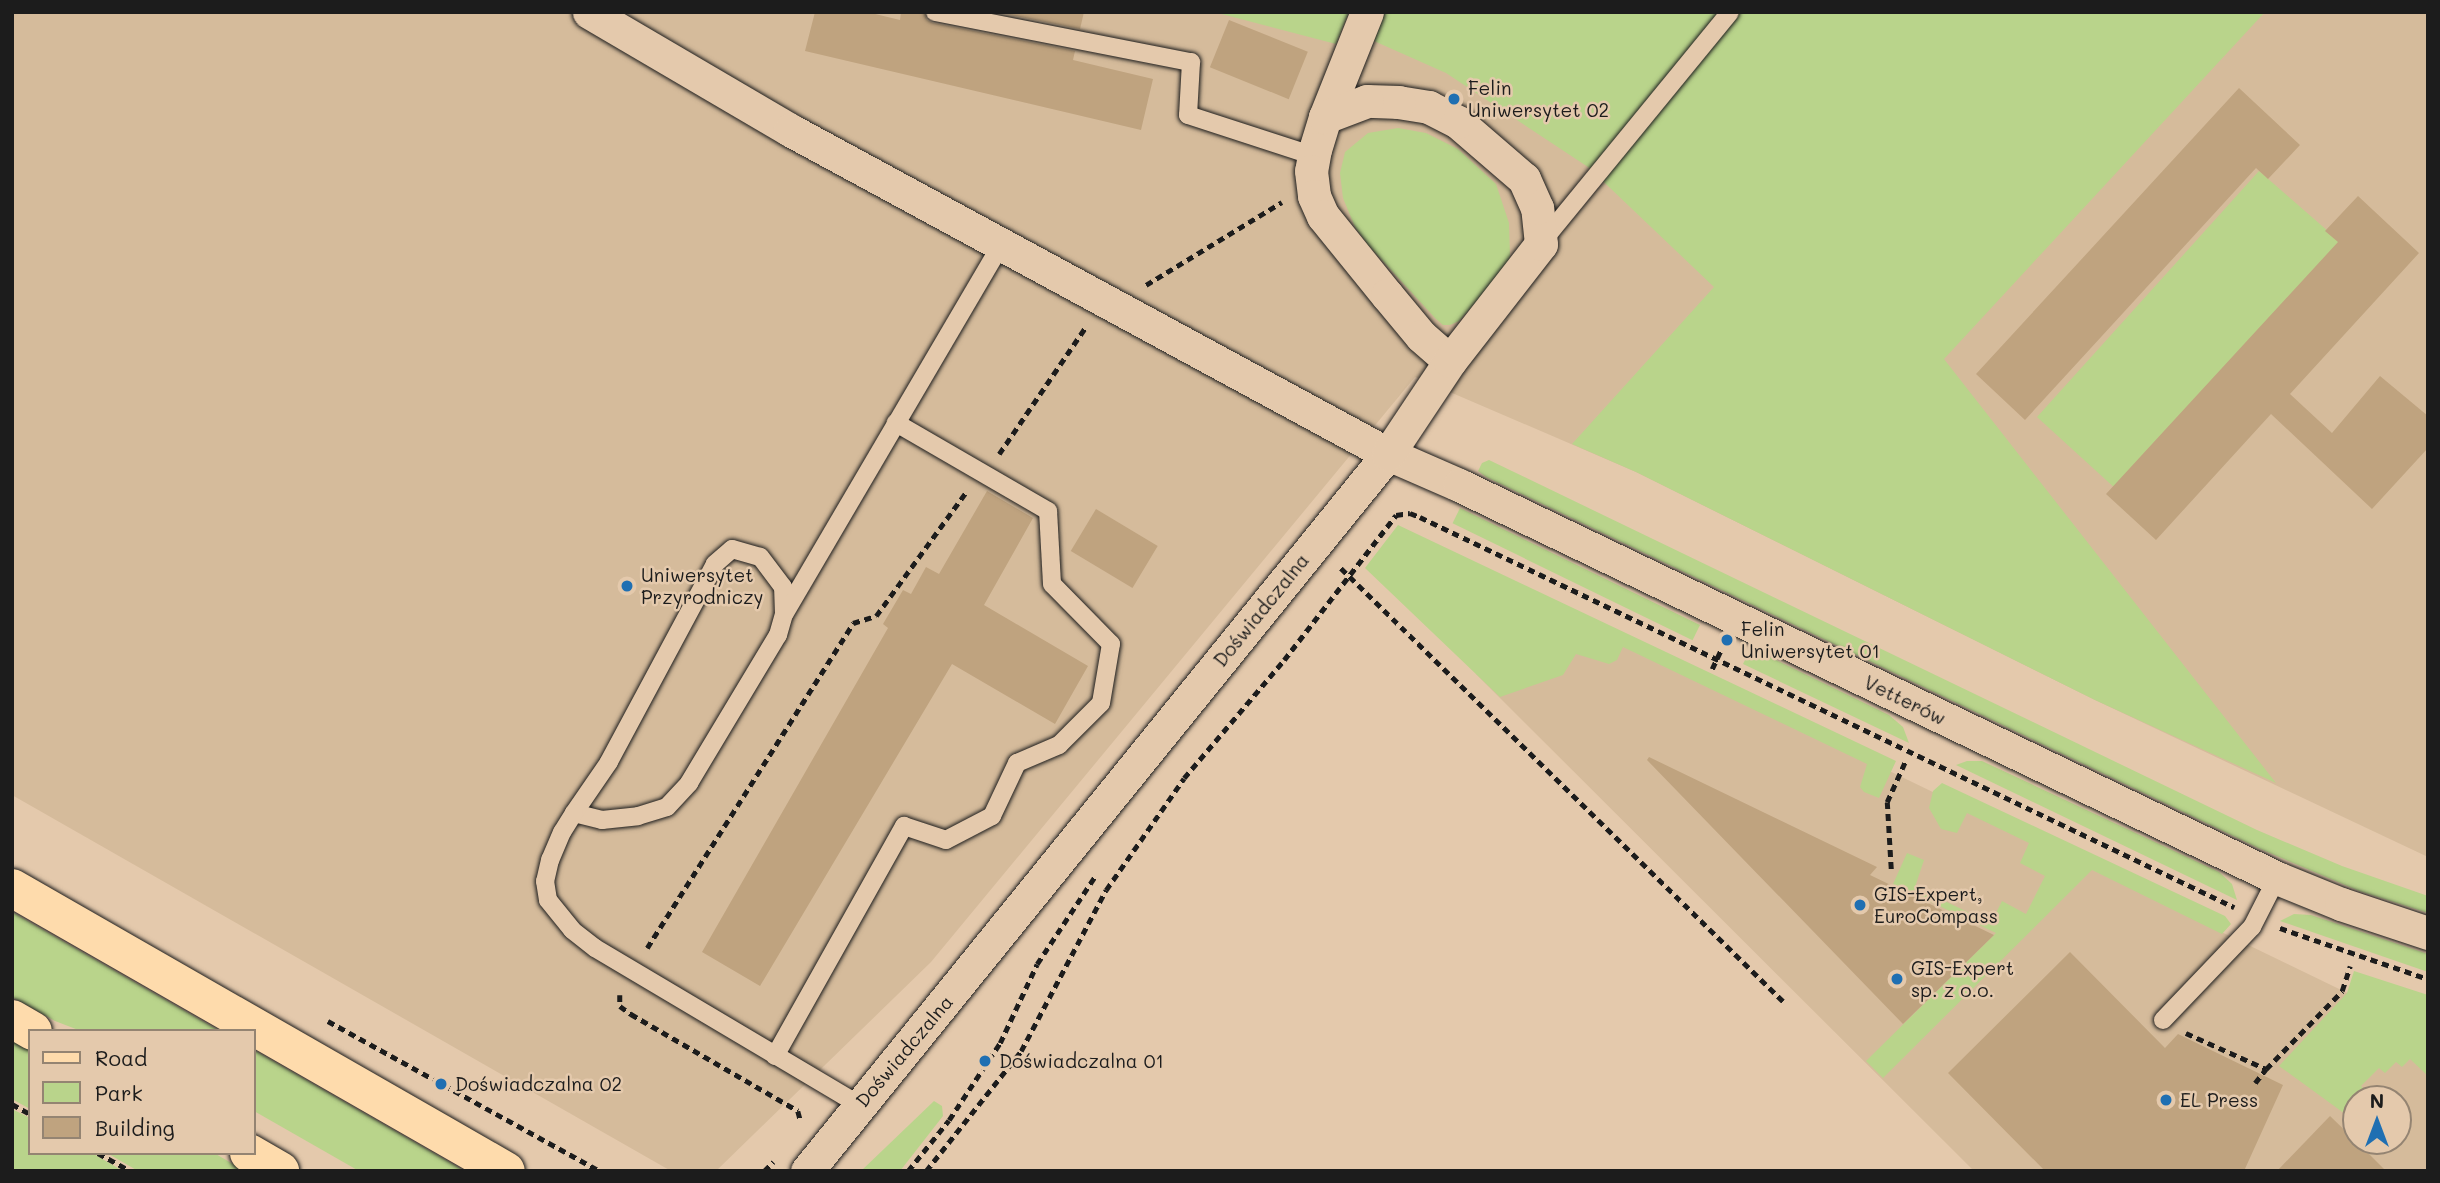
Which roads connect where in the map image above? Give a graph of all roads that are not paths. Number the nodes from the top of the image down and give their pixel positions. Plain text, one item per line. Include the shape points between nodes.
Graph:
1 (589, 12) edge
2 (935, 12) edge
3 (1367, 12) edge
4 (1730, 12) edge
5 (1325, 117) junction
6 (1313, 170) junction
7 (1541, 244) junction
8 (1001, 245) junction
9 (1450, 361) junction
10 (896, 423) junction
11 (1388, 454) junction
12 (784, 614) junction
13 (574, 813) junction
14 (2277, 878) junction
15 (12, 888) edge
16 (2428, 933) edge
17 (12, 1019) edge
18 (2163, 1020) dead end
19 (30, 1029) edge
20 (775, 1056) junction
21 (859, 1105) junction
22 (253, 1155) edge
23 (794, 1163) edge
24 (280, 1171) edge
25 (506, 1171) edge

1 - 8 street, Vetterów via 790,130
2 - 6 lane via 1191,62 1188,115
3 - 5 street
4 - 7 lane
5 - 6 street
5 - 7 street via 1367,101 1429,107 1458,122 1524,178 1537,208
6 - 9 street via 1323,216 1421,335
7 - 9 street, Doświadczalna
8 - 10 lane
8 - 11 street, Vetterów
9 - 11 street, Doświadczalna
10 - 12 lane
10 - 20 lane via 1048,511 1052,584 1111,644 1101,703 1059,745 1017,763 992,816 946,840 904,826
11 - 14 street, Vetterów
11 - 21 street, Doświadczalna
12 - 13 lane via 778,635 689,783 667,807 602,820
12 - 13 lane via 783,587 760,557 732,549 715,564 609,762
13 - 20 lane via 550,860 545,881 548,900 572,930 632,972
14 - 16 street, Vetterów
14 - 18 lane via 2239,942
15 - 25 main road
17 - 19 main road
20 - 21 lane
21 - 23 street, Doświadczalna
22 - 24 main road

